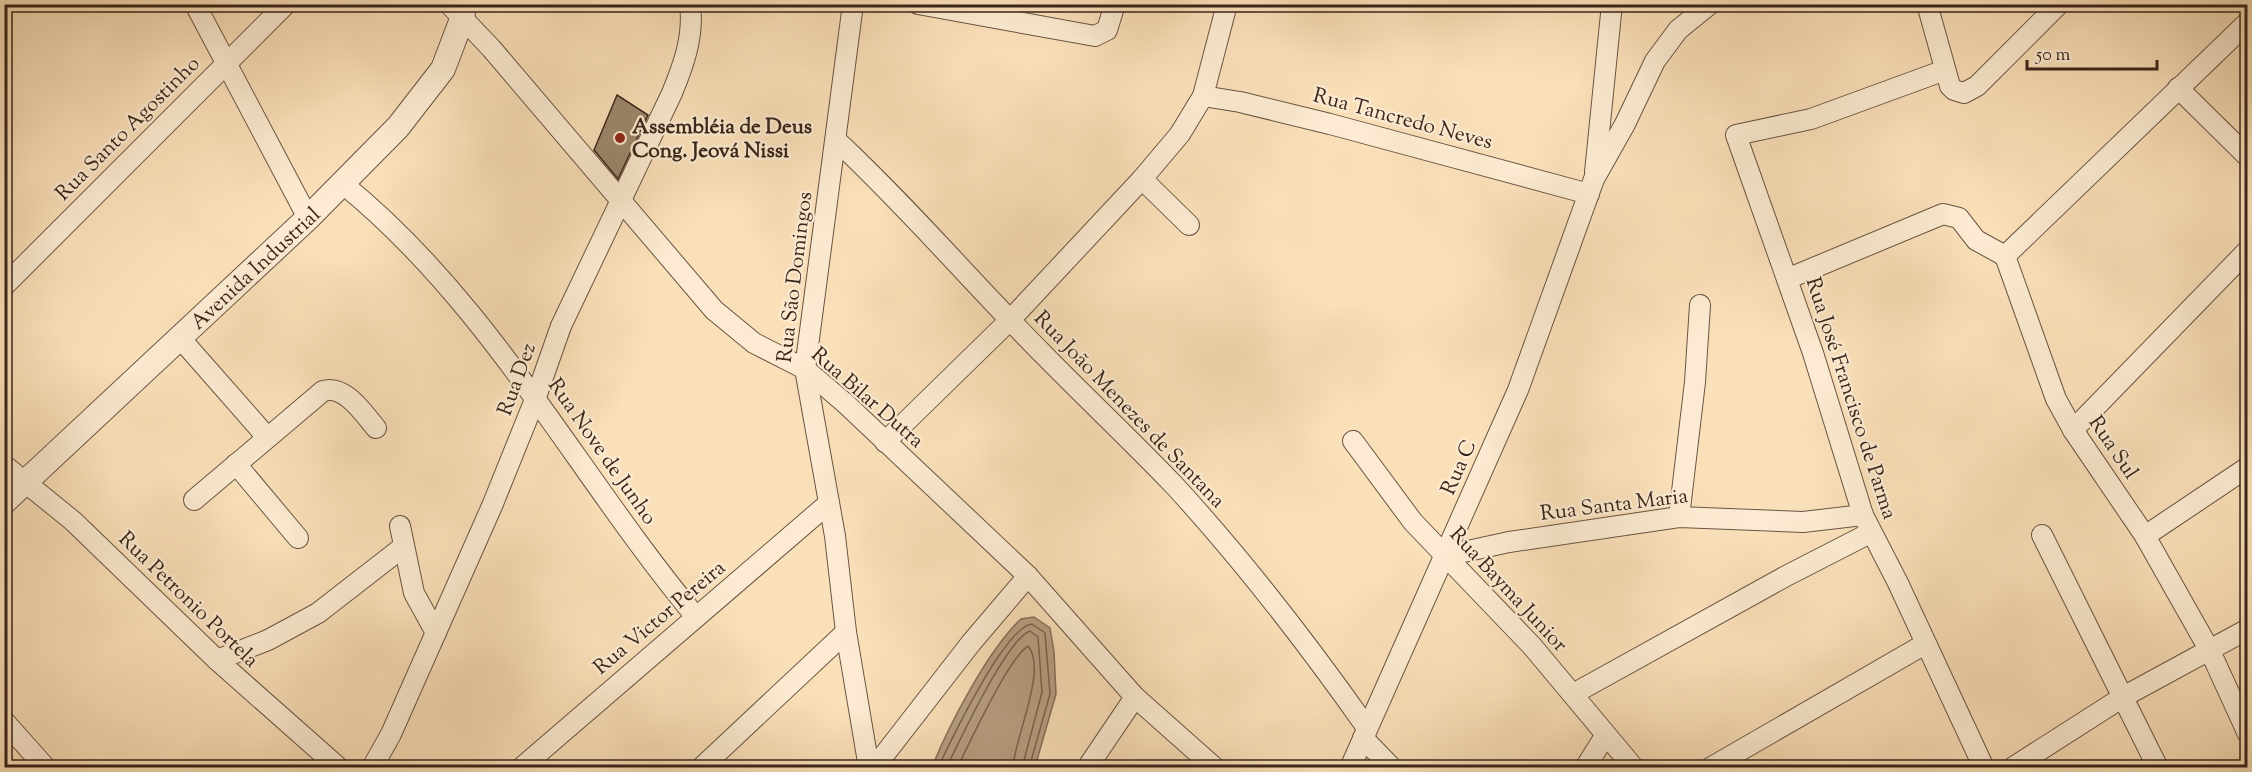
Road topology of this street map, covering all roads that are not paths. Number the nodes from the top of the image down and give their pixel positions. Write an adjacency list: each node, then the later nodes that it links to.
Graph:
1 (195, 4): 14 (street)
2 (286, 4): 14 (street, Rua Santo Agostinho)
3 (690, 4): 23 (street, Rua Dez)
4 (853, 4): 18 (street, Rua São Domingos)
5 (918, 4): 6 (street)
6 (1115, 4)
7 (1227, 4): 17 (street)
8 (1612, 4): 22 (street, Rua C)
9 (1710, 4): 22 (street, Rua C)
10 (1927, 4): 15 (street)
11 (2059, 4): 15 (street)
12 (458, 9): 21 (street, Avenida Industrial); 23 (street, Rua Bilar Dutra)
13 (2247, 22): 16 (street)
14 (227, 61): 24 (street); 29 (street, Rua Santo Agostinho)
15 (1945, 70): 28 (street, Rua José Francisco de Parma)
16 (2178, 88): 19 (street); 27 (street)
17 (1203, 96): 20 (street); 22 (street, Rua Tancredo Neves)
18 (837, 141): 31 (street, Rua João Menezes de Santana); 33 (street, Rua São Domingos)
19 (2247, 157)
20 (1142, 179): 25 (street); 31 (street)
21 (343, 184): 24 (street, Avenida Industrial); 34 (street, Rua Nove de Junho)
22 (1591, 186): 55 (street, Rua C)
23 (620, 201): 33 (street, Rua Bilar Dutra); 34 (street, Rua Dez)
24 (308, 218): 32 (street, Avenida Industrial)
25 (1189, 225)
26 (2247, 250): 36 (street)
27 (2005, 256): 28 (street); 36 (street, Rua Sul)
28 (1787, 279): 47 (street, Rua José Francisco de Parma)
29 (4, 286)
30 (1700, 305): 48 (street)
31 (1011, 319): 39 (street); 68 (street, Rua João Menezes de Santana)
32 (180, 339): 37 (street); 43 (street, Avenida Industrial)
33 (805, 369): 39 (street, Rua Bilar Dutra); 46 (street, Rua São Domingos)
34 (536, 397): 57 (street, Rua Nove de Junho); 60 (street, Rua Dez)
35 (376, 428): 37 (street)
36 (2073, 430): 52 (street, Rua Sul)
37 (267, 437): 40 (street)
38 (1353, 441): 55 (street, Rua Bayma Junior)
39 (885, 442): 56 (street, Rua Bilar Dutra)
40 (236, 464): 44 (street); 53 (street)
41 (4, 465): 43 (street, Rua Petronio Portela)
42 (2247, 467): 52 (street)
43 (25, 483): 45 (street, Avenida Industrial); 63 (street, Rua Petronio Portela)
44 (194, 500)
45 (4, 502)
46 (829, 503): 57 (street, Rua Victor Pereira); 59 (street, Rua São Domingos)
47 (1863, 515): 48 (street, Rua Santa Maria); 50 (street, Rua José Francisco de Parma)
48 (1679, 517): 55 (street, Rua Santa Maria)
49 (400, 526): 54 (street)
50 (1870, 534): 61 (street, Rua José Francisco de Parma); 64 (street)
51 (2042, 535): 66 (street)
52 (2145, 536): 62 (street, Rua Sul)
53 (298, 538)
54 (403, 547): 60 (street); 63 (street)
55 (1445, 556): 64 (street, Rua Bayma Junior); 68 (street, Rua C)
56 (1028, 576): 65 (street, Rua Bilar Dutra); 77 (street)
57 (696, 617): 74 (street, Rua Victor Pereira)
58 (2247, 629): 62 (street)
59 (846, 632): 75 (street); 76 (street, Rua São Domingos)
60 (436, 633): 73 (street, Rua Dez)
61 (1925, 644): 84 (street); 85 (street, Rua José Francisco de Parma)
62 (2210, 651): 66 (street); 69 (street, Rua Sul)
63 (217, 660): 72 (street, Rua Petronio Portela)
64 (1573, 694): 70 (street, Rua Bayma Junior)
65 (1135, 697): 78 (street); 79 (street, Rua Bilar Dutra)
66 (2123, 697): 86 (street); 87 (street)
67 (4, 721): 71 (street)
68 (1365, 733): 80 (street, Rua C); 81 (street, Rua João Menezes de Santana)
69 (2247, 734)
70 (1605, 736): 82 (street); 83 (street, Rua Bayma Junior)
71 (46, 768)
72 (339, 768)
73 (372, 768)
74 (521, 768)
75 (701, 768)
76 (869, 768)
77 (874, 768)
78 (1087, 768)
79 (1215, 768)
80 (1350, 768)
81 (1392, 768)
82 (1586, 768)
83 (1634, 768)
84 (1710, 768)
85 (1984, 768)
86 (2012, 768)
87 (2158, 768)

